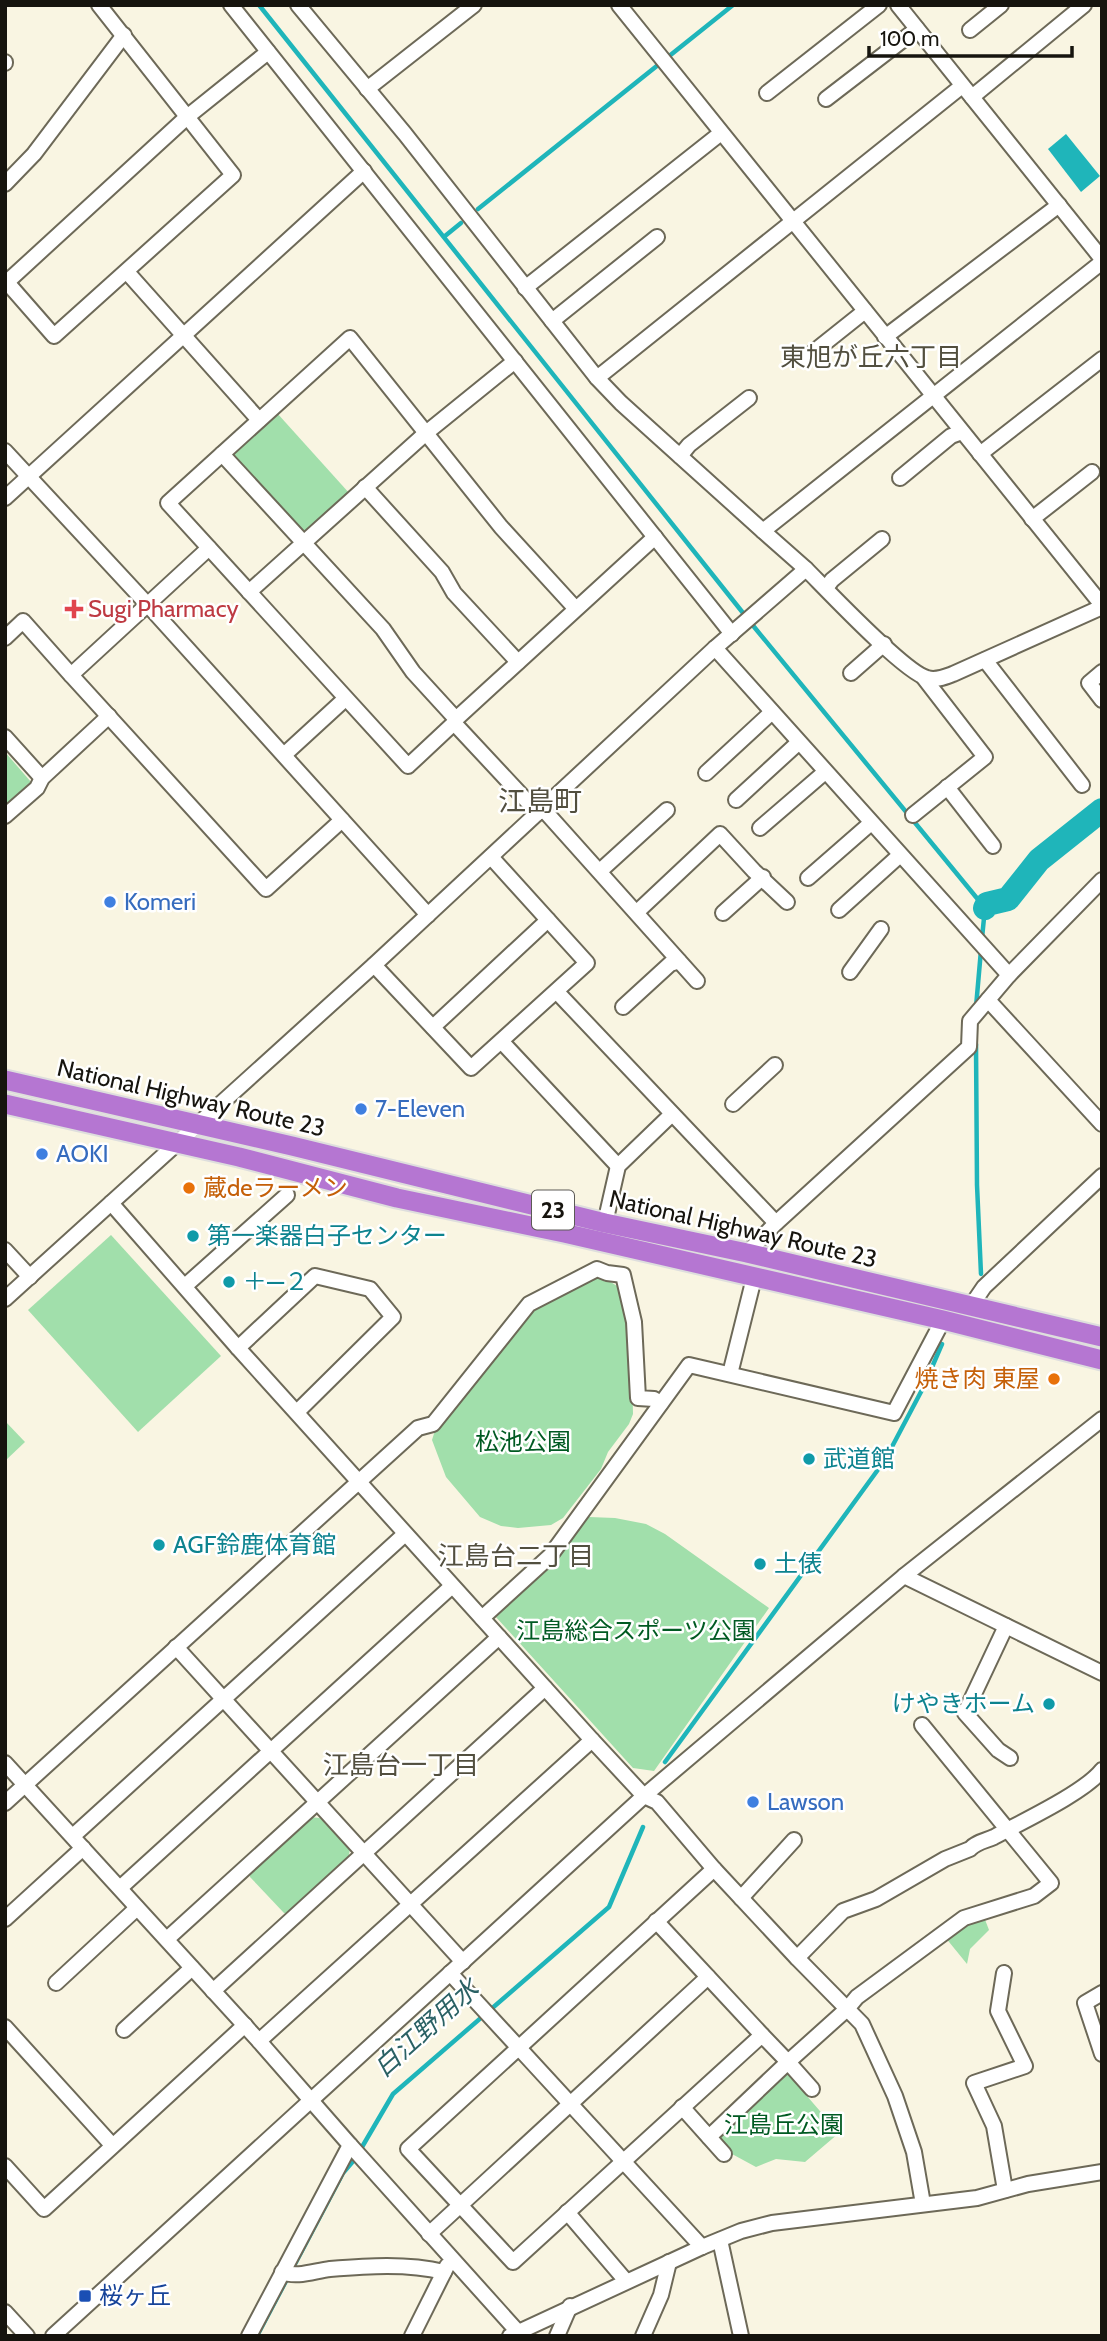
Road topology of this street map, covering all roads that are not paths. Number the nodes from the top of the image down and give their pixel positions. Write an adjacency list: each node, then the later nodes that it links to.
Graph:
1 (99, 5): 12 (street)
2 (231, 5): 13 (street)
3 (298, 5): 14 (street)
4 (474, 5): 14 (street)
5 (619, 5): 19 (street)
6 (879, 5): 16 (street)
7 (898, 5): 10 (street)
8 (1001, 5): 11 (street)
9 (1084, 5): 15 (street)
10 (917, 29): 15 (street); 17 (street)
11 (970, 30)
12 (124, 35): 18 (street); 21 (street)
13 (268, 52): 18 (street); 20 (street)
14 (367, 89): 28 (street)
15 (967, 91): 22 (street); 23 (street)
16 (767, 93)
17 (826, 99)
18 (187, 117): 26 (street); 27 (street)
19 (721, 133): 23 (street); 28 (street)
20 (364, 171): 31 (street); 35 (street)
21 (5, 184)
22 (1059, 205): 25 (street); 32 (street)
23 (792, 220): 29 (street); 36 (street)
24 (657, 237): 30 (street)
25 (1102, 261): 37 (street)
26 (127, 272): 27 (street); 31 (street)
27 (6, 281)
28 (525, 288): 30 (street)
29 (865, 311): 32 (street); 33 (street)
30 (552, 321): 36 (street)
31 (182, 336): 39 (street); 47 (street)
32 (886, 337): 37 (street)
33 (806, 358)
34 (1102, 359): 44 (street)
35 (515, 361): 41 (street); 53 (street)
36 (597, 378): 45 (street)
37 (932, 396): 40 (street); 52 (street)
38 (749, 398): 45 (street)
39 (259, 420): 41 (street); 43 (street)
40 (962, 432): 44 (street); 48 (street)
41 (426, 433): 49 (street); 62 (street)
42 (5, 452): 47 (street)
43 (222, 454): 55 (street); 56 (street)
44 (980, 454): 51 (street)
45 (680, 456): 52 (street)
46 (1092, 472): 51 (street)
47 (28, 477): 50 (street); 60 (street)
48 (901, 478)
49 (365, 487): 55 (street); 68 (street)
50 (5, 498)
51 (1032, 519): 61 (street)
52 (763, 531): 57 (street)
53 (655, 537): 62 (street); 63 (street)
54 (882, 539): 58 (street)
55 (303, 543): 59 (street); 77 (street)
56 (209, 548): 59 (street); 60 (street)
57 (806, 569): 58 (street); 63 (street)
58 (826, 589): 65 (street)
59 (249, 592): 73 (street)
60 (147, 604): 71 (street); 80 (street)
61 (1102, 606): 67 (street)
62 (576, 609): 68 (street)
63 (736, 631): 66 (street)
64 (5, 638): 71 (street)
65 (884, 644): 70 (street); 72 (street)
66 (715, 648): 75 (street); 88 (street)
67 (985, 660): 72 (street); 84 (street)
68 (517, 662): 77 (street)
69 (1102, 672): 74 (street)
70 (851, 673)
71 (71, 675): 76 (street)
72 (924, 678): 85 (street)
73 (345, 699): 77 (street); 80 (street)
74 (1102, 700)
75 (772, 712): 79 (street); 82 (street)
76 (109, 716): 83 (street); 91 (street)
77 (455, 721): 88 (street)
78 (5, 737): 83 (street)
79 (798, 743): 81 (street); 86 (street)
80 (285, 754): 91 (street)
81 (825, 772): 92 (street); 93 (street)
82 (706, 774)
83 (42, 778): 90 (street)
84 (1082, 785)
85 (947, 787): 89 (street); 94 (street)
86 (736, 800)
87 (667, 810): 97 (street)
88 (541, 811): 96 (street); 97 (street)
89 (913, 815)
90 (5, 816)
91 (342, 820): 105 (street)
92 (871, 823): 95 (street); 99 (street)
93 (760, 828)
94 (993, 846)
95 (900, 855): 102 (street); 111 (street)
96 (491, 856): 105 (street); 106 (street)
97 (600, 871): 103 (street)
98 (763, 877): 101 (street); 103 (street); 104 (street)
99 (808, 878)
100 (1102, 880): 111 (street)
101 (788, 902)
102 (839, 910)
103 (636, 912): 108 (street)
104 (723, 913)
105 (428, 915): 109 (street)
106 (548, 920): 113 (street); 116 (street)
107 (881, 929): 110 (street)
108 (679, 961): 112 (street); 115 (street)
109 (374, 965): 116 (street); 123 (street)
110 (850, 972)
111 (1009, 975): 114 (street)
112 (697, 981)
113 (557, 992): 117 (street); 122 (street)
114 (985, 1004): 124 (street); 131 (street)
115 (623, 1007)
116 (433, 1027): 117 (street)
117 (502, 1042): 126 (street)
118 (775, 1065): 121 (street)
119 (5, 1080): 123 (highway, National Highway Route 23 / 23)
120 (5, 1104): 125 (highway, National Highway Route 23 / 23)
121 (733, 1104)
122 (672, 1114): 126 (street); 131 (street)
123 (200, 1124): 125 (street); 130 (highway, National Highway Route 23 / 23)
124 (1102, 1124)
125 (178, 1143): 129 (street); 135 (highway, National Highway Route 23 / 23)
126 (618, 1166): 130 (street)
127 (1102, 1176): 138 (street)
128 (287, 1195): 136 (street)
129 (111, 1203): 134 (street); 136 (street)
130 (605, 1223): 133 (highway, National Highway Route 23 / 23)
131 (776, 1223): 133 (street)
132 (5, 1250): 134 (street)
133 (747, 1253): 138 (highway, National Highway Route 23 / 23)
134 (30, 1277): 137 (street)
135 (754, 1278): 139 (highway, National Highway Route 23 / 23); 143 (street)
136 (185, 1286): 141 (street)
137 (5, 1299)
138 (971, 1306): 140 (highway, National Highway Route 23 / 23)
139 (943, 1320): 142 (highway, National Highway Route 23 / 23); 143 (street)
140 (1102, 1337)
141 (238, 1348): 145 (street); 145 (street)
142 (1102, 1360)
143 (730, 1374): 144 (street)
144 (661, 1403): 147 (street); 151 (street)
145 (297, 1412): 147 (street)
146 (1102, 1419): 149 (street)
147 (358, 1481): 148 (street); 154 (street)
148 (405, 1534): 150 (street); 157 (street)
149 (904, 1576): 152 (street); 165 (street)
150 (452, 1586): 151 (street); 160 (street)
151 (482, 1618): 153 (street)
152 (1006, 1626): 155 (street); 161 (street)
153 (499, 1637): 156 (street); 167 (street)
154 (176, 1647): 157 (street); 164 (street)
155 (1102, 1673)
156 (545, 1688): 159 (street); 172 (street)
157 (223, 1699): 160 (street); 169 (street)
158 (922, 1725): 168 (street)
159 (592, 1740): 165 (street); 176 (street)
160 (271, 1750): 167 (street); 174 (street)
161 (1010, 1758)
162 (5, 1763): 164 (street)
163 (1102, 1770): 168 (street)
164 (25, 1784): 166 (street); 169 (street)
165 (644, 1796): 173 (street); 182 (street)
166 (5, 1802)
167 (317, 1803): 172 (street); 180 (street)
168 (1006, 1829): 181 (street); 190 (street)
169 (73, 1836): 171 (street)
170 (794, 1840): 175 (street)
171 (83, 1848): 174 (street); 178 (street)
172 (363, 1853): 176 (street); 188 (street)
173 (715, 1869): 175 (street); 179 (street)
174 (120, 1888): 177 (street)
175 (741, 1898): 181 (street)
176 (412, 1904): 182 (street); 195 (street)
177 (137, 1908): 180 (street); 187 (street)
178 (5, 1919)
179 (656, 1921): 186 (street); 196 (street)
180 (167, 1939): 183 (street)
181 (797, 1958): 190 (street)
182 (463, 1962): 184 (street)
183 (192, 1968): 188 (street); 193 (street)
184 (450, 1973): 196 (street); 200 (street)
185 (1004, 1973): 210 (street)
186 (708, 1977): 194 (street); 201 (street)
187 (56, 1983)
188 (214, 1991): 191 (street)
189 (1102, 1993): 197 (street)
190 (848, 2010): 198 (street); 212 (street)
191 (246, 2025): 195 (street); 204 (street)
192 (5, 2026): 204 (street)
193 (124, 2030)
194 (762, 2035): 198 (street); 202 (street)
195 (260, 2041): 200 (street)
196 (519, 2047): 201 (street); 211 (street)
197 (1102, 2054)
198 (788, 2062): 199 (street); 203 (street)
199 (812, 2089)
200 (312, 2100): 205 (street); 226 (street)
201 (571, 2103): 207 (street); 211 (street)
202 (682, 2107): 203 (street); 207 (street)
203 (709, 2137): 206 (street)
204 (112, 2145): 208 (street)
205 (355, 2151): 214 (street); 220 (street)
206 (724, 2154)
207 (623, 2160): 213 (street); 216 (street)
208 (5, 2166)
209 (1102, 2172): 210 (street)
210 (1005, 2190): 212 (street)
211 (461, 2204): 213 (street); 214 (street)
212 (923, 2204): 215 (street)
213 (567, 2212): 221 (street)
214 (429, 2234): 217 (street)
215 (720, 2240): 216 (street); 231 (street)
216 (702, 2247): 218 (street)
217 (451, 2258): 219 (street); 224 (street)
218 (669, 2262): 221 (street); 230 (street)
219 (444, 2272): 220 (street); 228 (street)
220 (287, 2274): 227 (street)
221 (626, 2281): 222 (street)
222 (570, 2306): 224 (street); 229 (street)
223 (5, 2312): 225 (street)
224 (514, 2334)
225 (27, 2336)
226 (53, 2336)
227 (249, 2336)
228 (412, 2336)
229 (557, 2336)
230 (643, 2336)
231 (741, 2336)

